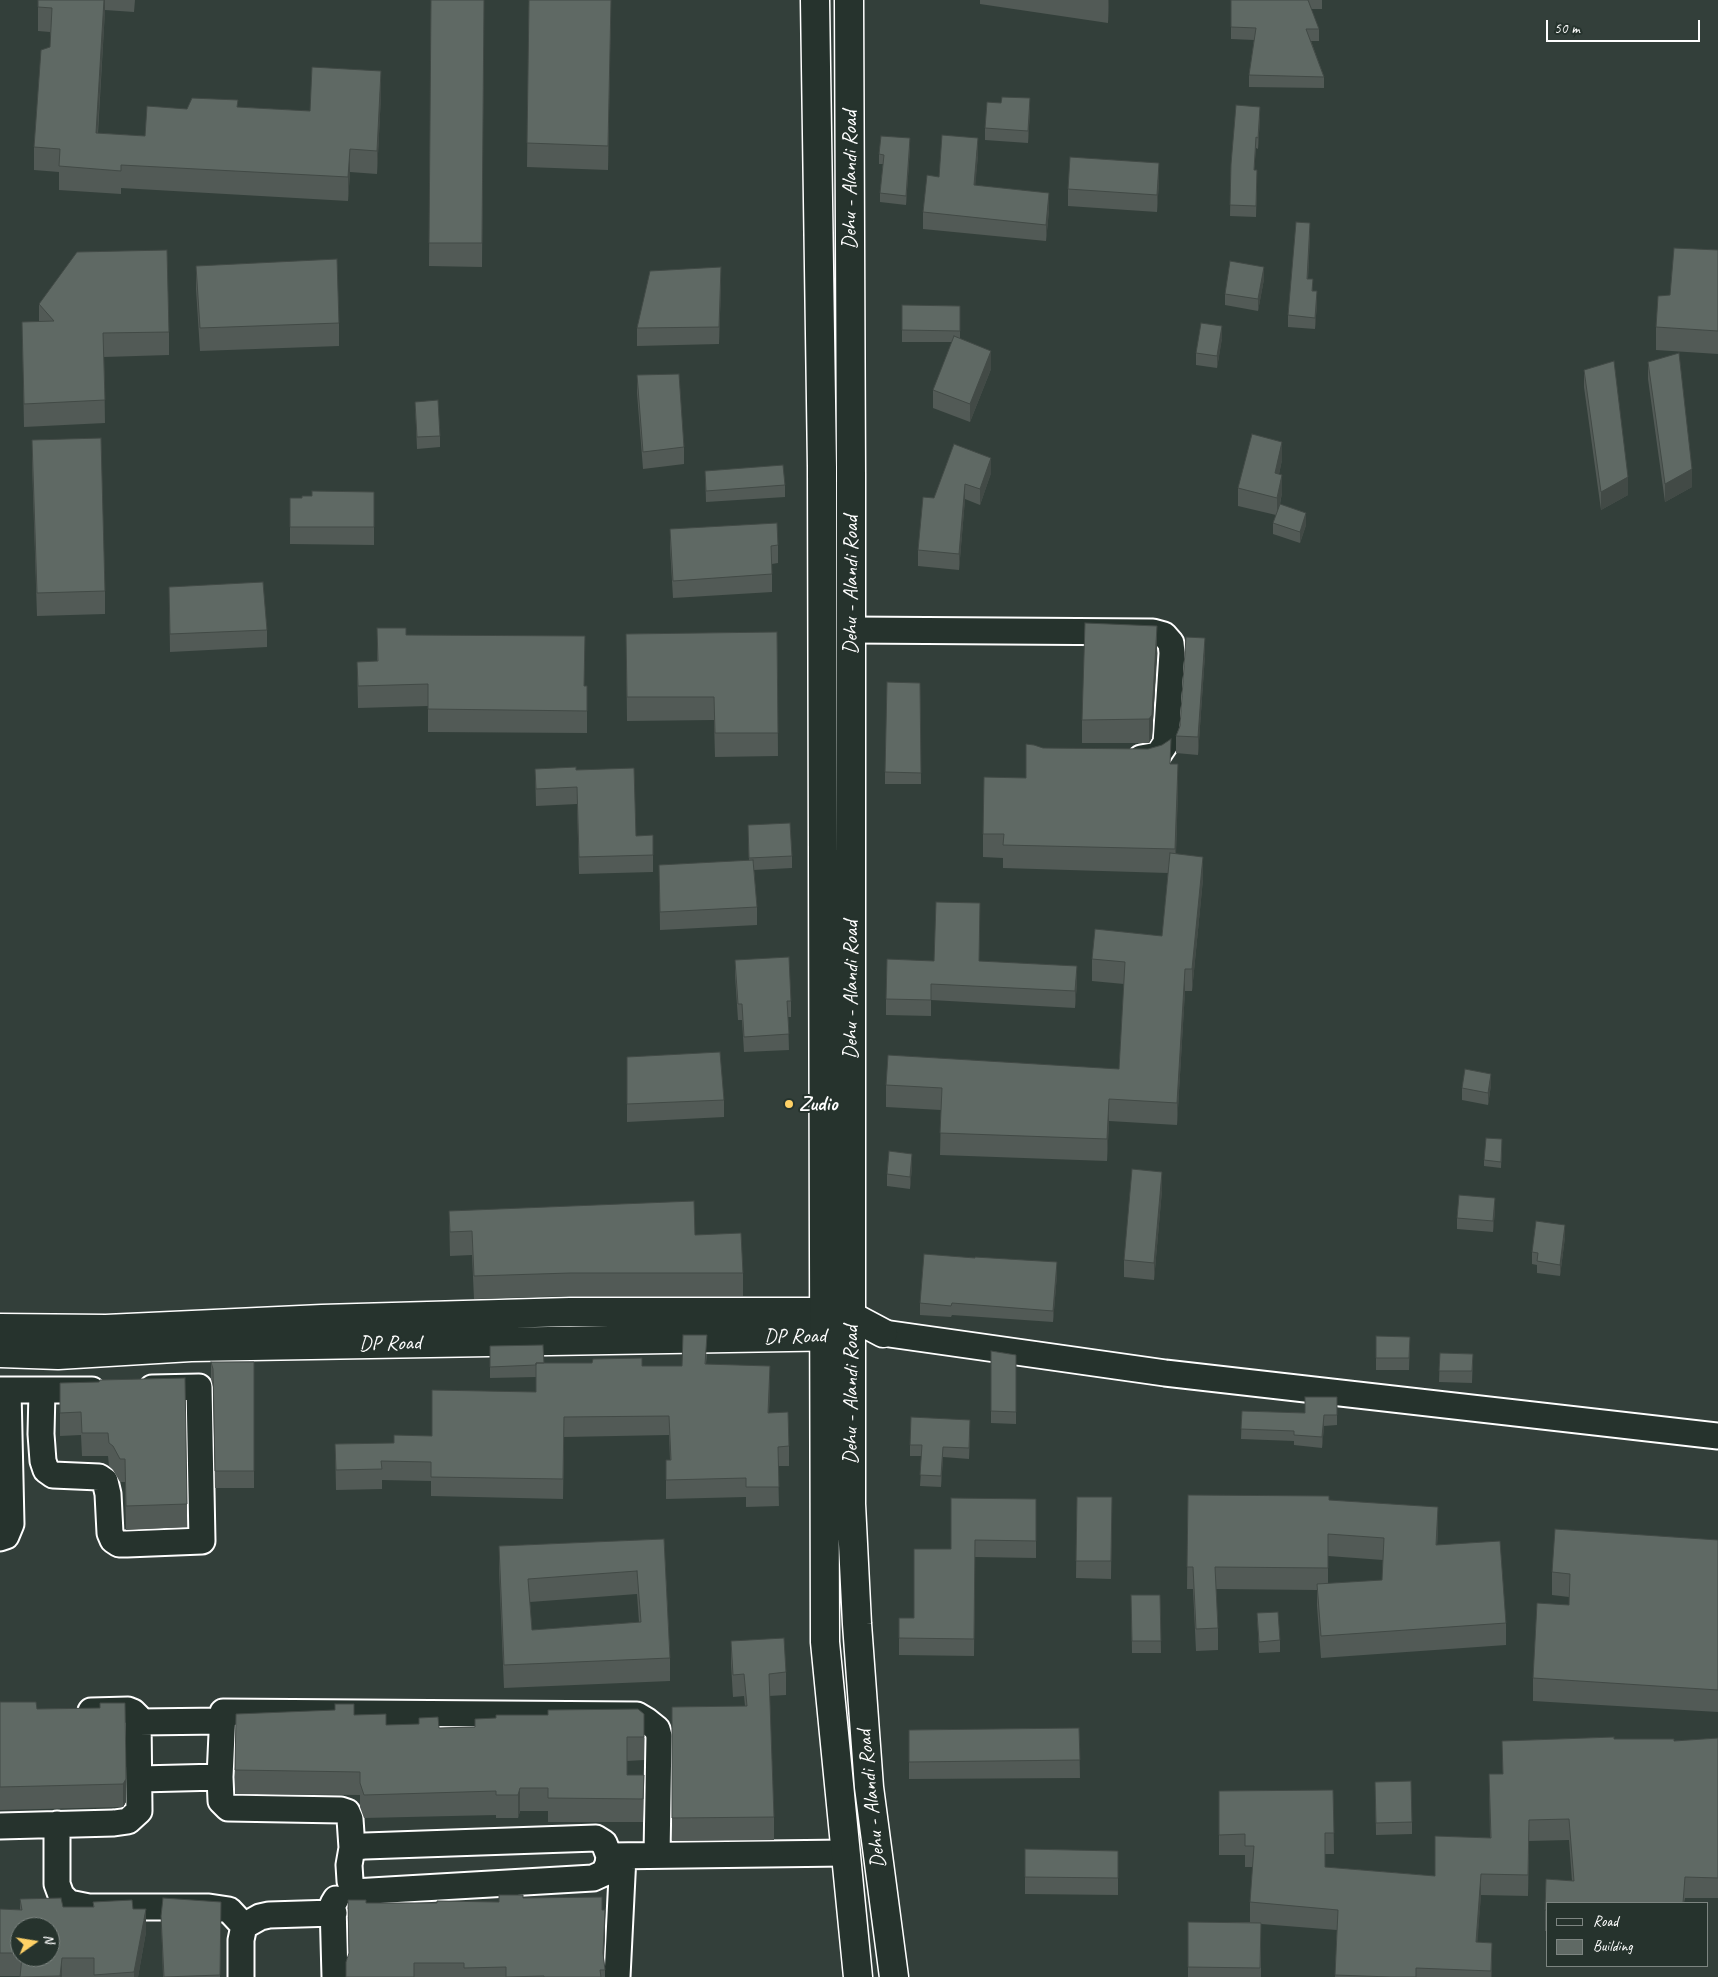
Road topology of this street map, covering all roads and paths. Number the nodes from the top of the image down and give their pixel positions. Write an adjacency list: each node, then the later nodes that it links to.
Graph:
1 (815, 0): 5 (main road, Dehu - Alandi Road)
2 (849, 0): 3 (main road, Dehu - Alandi Road)
3 (851, 630): 4 (street); 6 (main road, Dehu - Alandi Road)
4 (1120, 758)
5 (823, 1324): 6 (main road, DP Road); 9 (main road, DP Road); 15 (main road, Dehu - Alandi Road)
6 (851, 1326): 8 (main road, DP Road); 14 (main road, Dehu - Alandi Road)
7 (0, 1328): 9 (main road, DP Road)
8 (883, 1333): 12 (street)
9 (163, 1338): 10 (main road, DP Road)
10 (10, 1354): 11 (street)
11 (18, 1391): 11 (street); 13 (street)
12 (1718, 1436)
13 (0, 1538)
14 (857, 1624): 15 (main road); 34 (main road, Dehu - Alandi Road)
15 (825, 1626): 24 (main road, Dehu - Alandi Road)
16 (69, 1711): 18 (street)
17 (222, 1721): 18 (street); 19 (street); 25 (street)
18 (139, 1722): 20 (street)
19 (220, 1777): 20 (street); 23 (street)
20 (140, 1778): 21 (street)
21 (57, 1824): 22 (street); 29 (street)
22 (0, 1826)
23 (352, 1848): 26 (street); 27 (street)
24 (846, 1853): 25 (street); 33 (main road, Dehu - Alandi Road)
25 (657, 1855): 26 (street)
26 (616, 1856): 27 (street); 32 (street)
27 (350, 1881): 28 (street)
28 (334, 1914): 29 (street); 31 (street)
29 (244, 1926): 30 (street)
30 (241, 1977)
31 (335, 1977)
32 (617, 1977)
33 (858, 1977)
34 (894, 1977)

